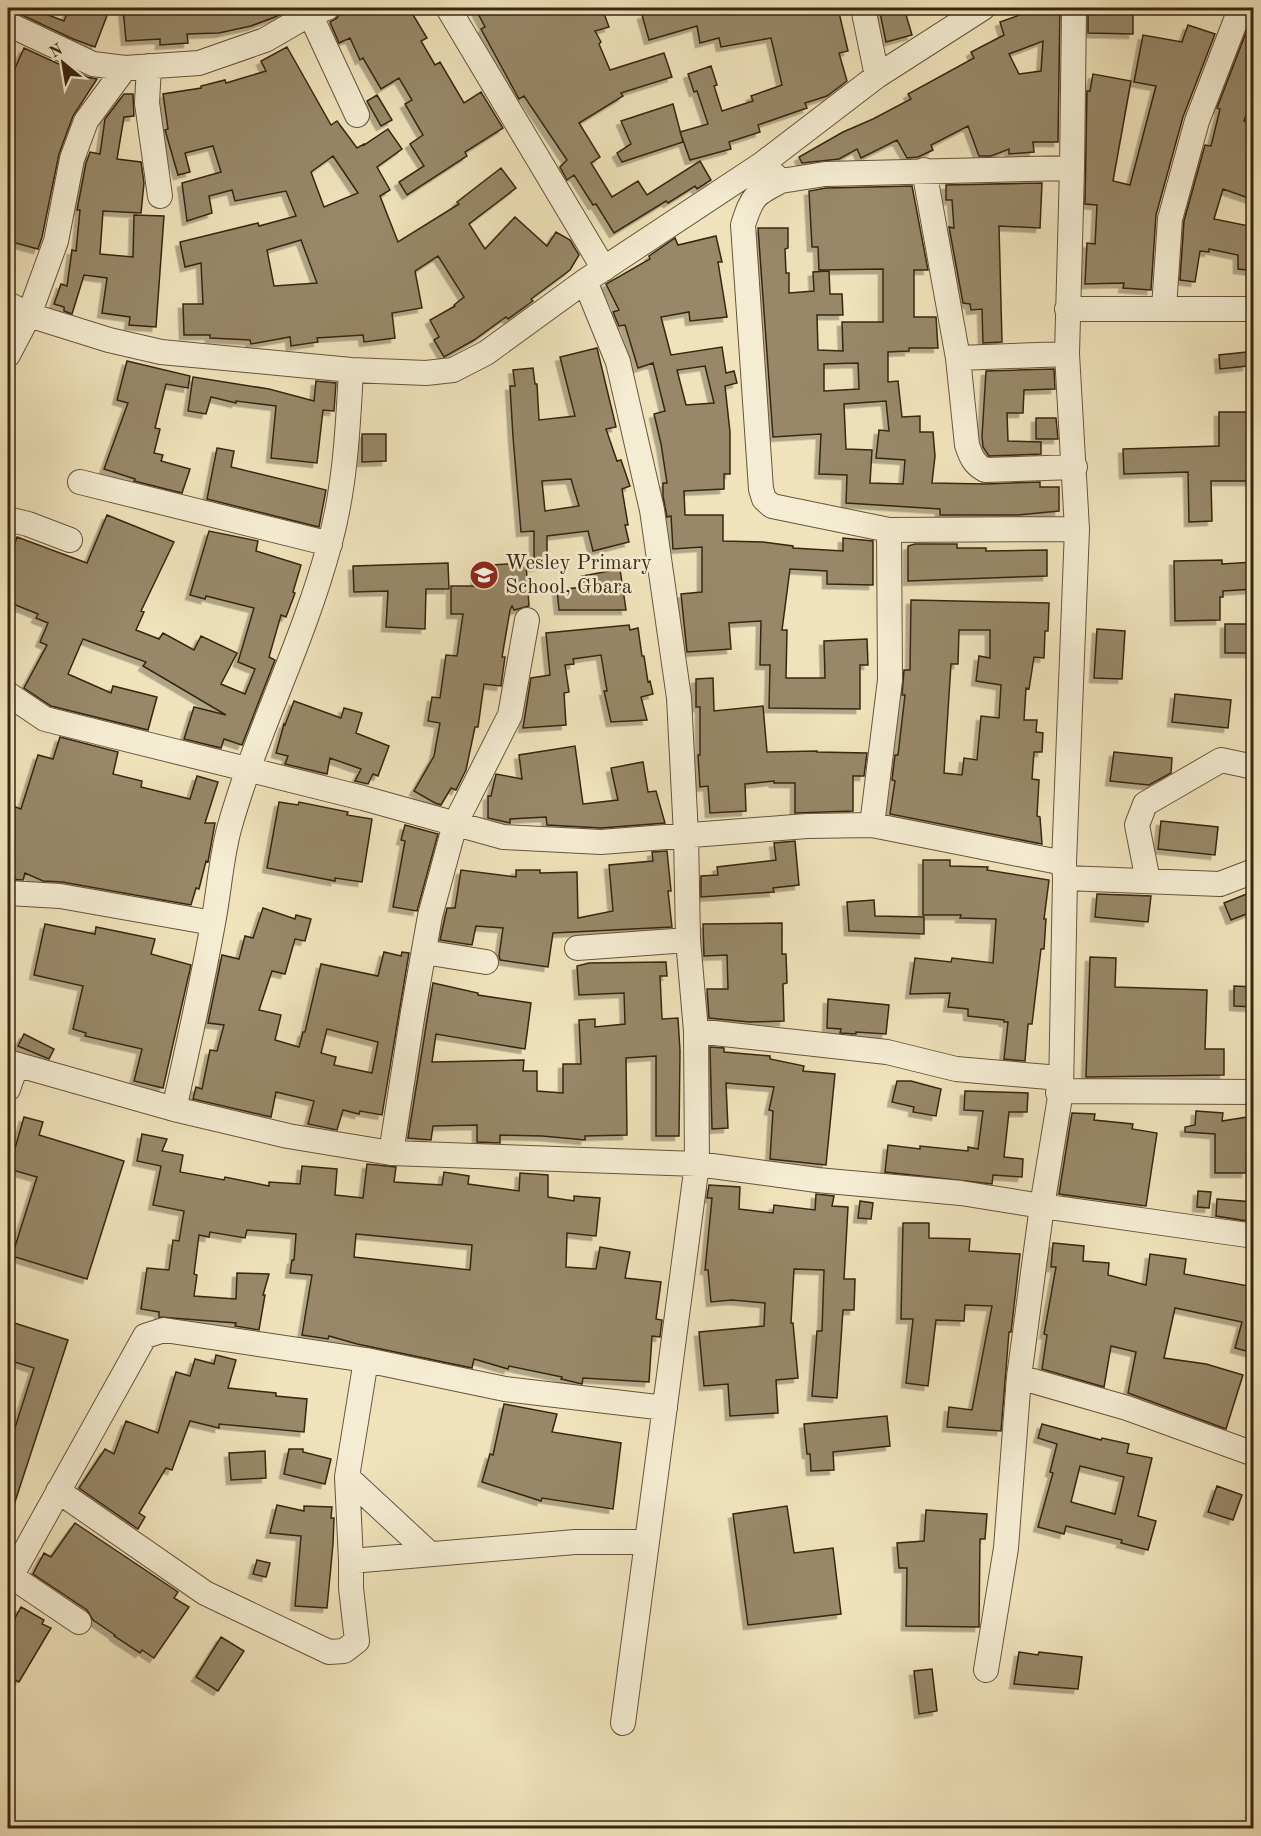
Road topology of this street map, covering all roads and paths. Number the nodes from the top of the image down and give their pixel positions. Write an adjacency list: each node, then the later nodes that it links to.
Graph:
1 (448, 8): 16 (street)
2 (862, 8): 9 (street)
3 (983, 8): 9 (street)
4 (1074, 8): 12 (street)
5 (318, 11): 8 (street); 10 (street)
6 (1238, 11): 18 (street)
7 (8, 24): 8 (street)
8 (137, 67): 15 (street); 21 (street)
9 (877, 76): 11 (street)
10 (357, 115)
11 (762, 164): 14 (street); 16 (street)
12 (1072, 168): 13 (street); 19 (street)
13 (924, 170): 14 (street); 24 (street)
14 (782, 182): 30 (street)
15 (160, 196)
16 (595, 275): 25 (street); 39 (street)
17 (8, 304): 21 (street)
18 (1164, 308): 19 (street); 20 (street)
19 (1067, 309): 22 (street)
20 (1254, 309)
21 (29, 315): 23 (street); 25 (street)
22 (1067, 354): 24 (street); 26 (street)
23 (8, 355)
24 (958, 358): 26 (street)
25 (351, 370): 32 (street)
26 (1075, 467): 29 (street)
27 (80, 482): 32 (street)
28 (8, 519): 31 (street)
29 (1077, 529): 30 (street); 40 (street)
30 (889, 530): 38 (street)
31 (70, 540)
32 (330, 544): 36 (street)
33 (527, 620): 37 (street)
34 (8, 694): 36 (street)
35 (1254, 768): 42 (street)
36 (248, 769): 37 (street); 44 (street)
37 (455, 824): 39 (street); 47 (street)
38 (872, 825): 39 (street); 40 (street)
39 (686, 834): 45 (street)
40 (1064, 871): 42 (street); 51 (street)
41 (1254, 872): 42 (street)
42 (1148, 881)
43 (8, 893): 44 (street)
44 (213, 923): 54 (street)
45 (688, 940): 46 (street); 49 (street)
46 (577, 948)
47 (423, 952): 48 (street); 55 (street)
48 (486, 962)
49 (696, 1031): 51 (street); 56 (street)
50 (12, 1064): 52 (street); 54 (street)
51 (1060, 1085): 53 (street); 57 (street)
52 (8, 1089)
53 (1254, 1092)
54 (174, 1109): 55 (street)
55 (391, 1153): 56 (street)
56 (697, 1164): 57 (street); 61 (street)
57 (1042, 1206): 58 (street); 60 (street)
58 (1254, 1236)
59 (366, 1360): 61 (street); 63 (street); 64 (street)
60 (1019, 1377): 62 (street); 70 (street)
61 (665, 1408): 65 (street)
62 (1254, 1454)
63 (347, 1477): 66 (street); 67 (street)
64 (58, 1491): 67 (street); 68 (street)
65 (647, 1542): 66 (street); 71 (street)
66 (430, 1554): 67 (street)
67 (351, 1561)
68 (9, 1579): 69 (street)
69 (80, 1622)
70 (986, 1670)
71 (623, 1723)

